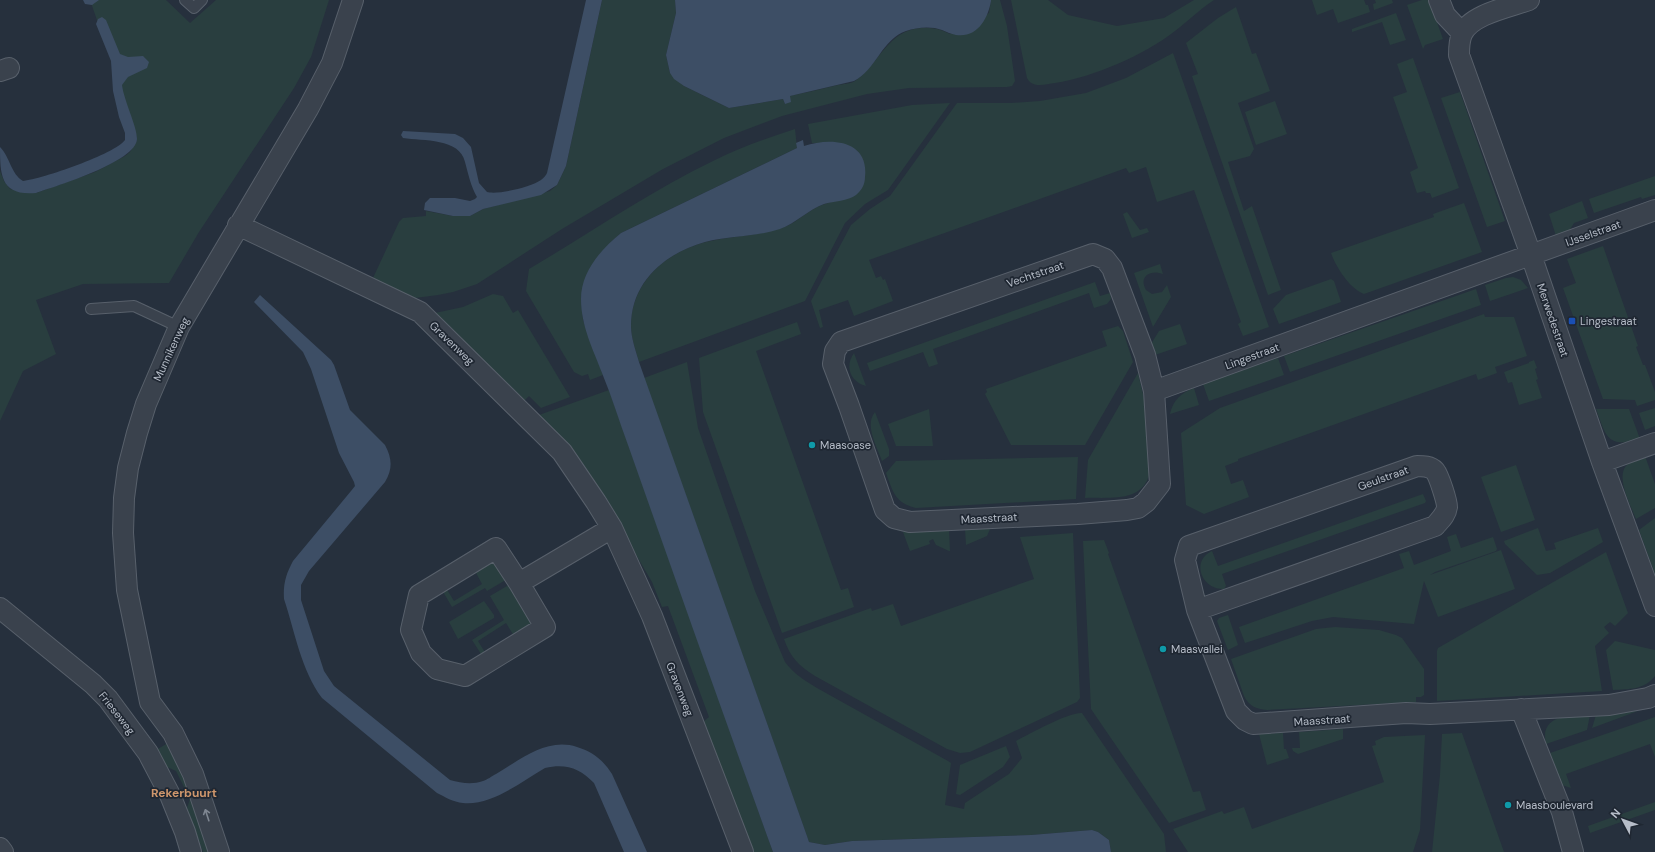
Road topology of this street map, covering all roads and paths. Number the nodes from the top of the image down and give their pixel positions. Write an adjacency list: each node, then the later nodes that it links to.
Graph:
1 (186, 0): 2 (lane)
2 (202, 0)
3 (353, 0): 8 (street, Munnikenweg)
4 (1439, 0): 6 (street)
5 (1529, 0): 6 (street)
6 (1462, 32): 9 (street, Merwedestraat)
7 (1655, 210): 9 (street, IJsselstraat)
8 (238, 225): 11 (street, Munnikenweg); 16 (street, Gravenweg)
9 (1531, 255): 13 (street, Lingestraat); 15 (street, Merwedestraat)
10 (91, 309): 11 (lane)
11 (180, 327): 22 (street, Munnikenweg)
12 (835, 351): 13 (street, Vechtstraat); 13 (street, Maasstraat)
13 (1154, 391)
14 (1655, 443): 15 (street)
15 (1602, 462): 18 (street, Merwedestraat)
16 (612, 528): 17 (street); 29 (street, Gravenweg)
17 (519, 583): 17 (street)
18 (1655, 606)
19 (0, 608): 24 (street, Frieseweg)
20 (1197, 610): 20 (street, Geulstraat); 23 (street, Maasstraat)
21 (1655, 695): 23 (street, Maasstraat)
22 (150, 702): 24 (street); 28 (street, one-way to 22)
23 (1521, 709): 30 (street)
24 (124, 719): 27 (street, Frieseweg)
25 (0, 848): 26 (street)
26 (3, 852)
27 (191, 852)
28 (220, 852)
29 (743, 852)
30 (1573, 852)

